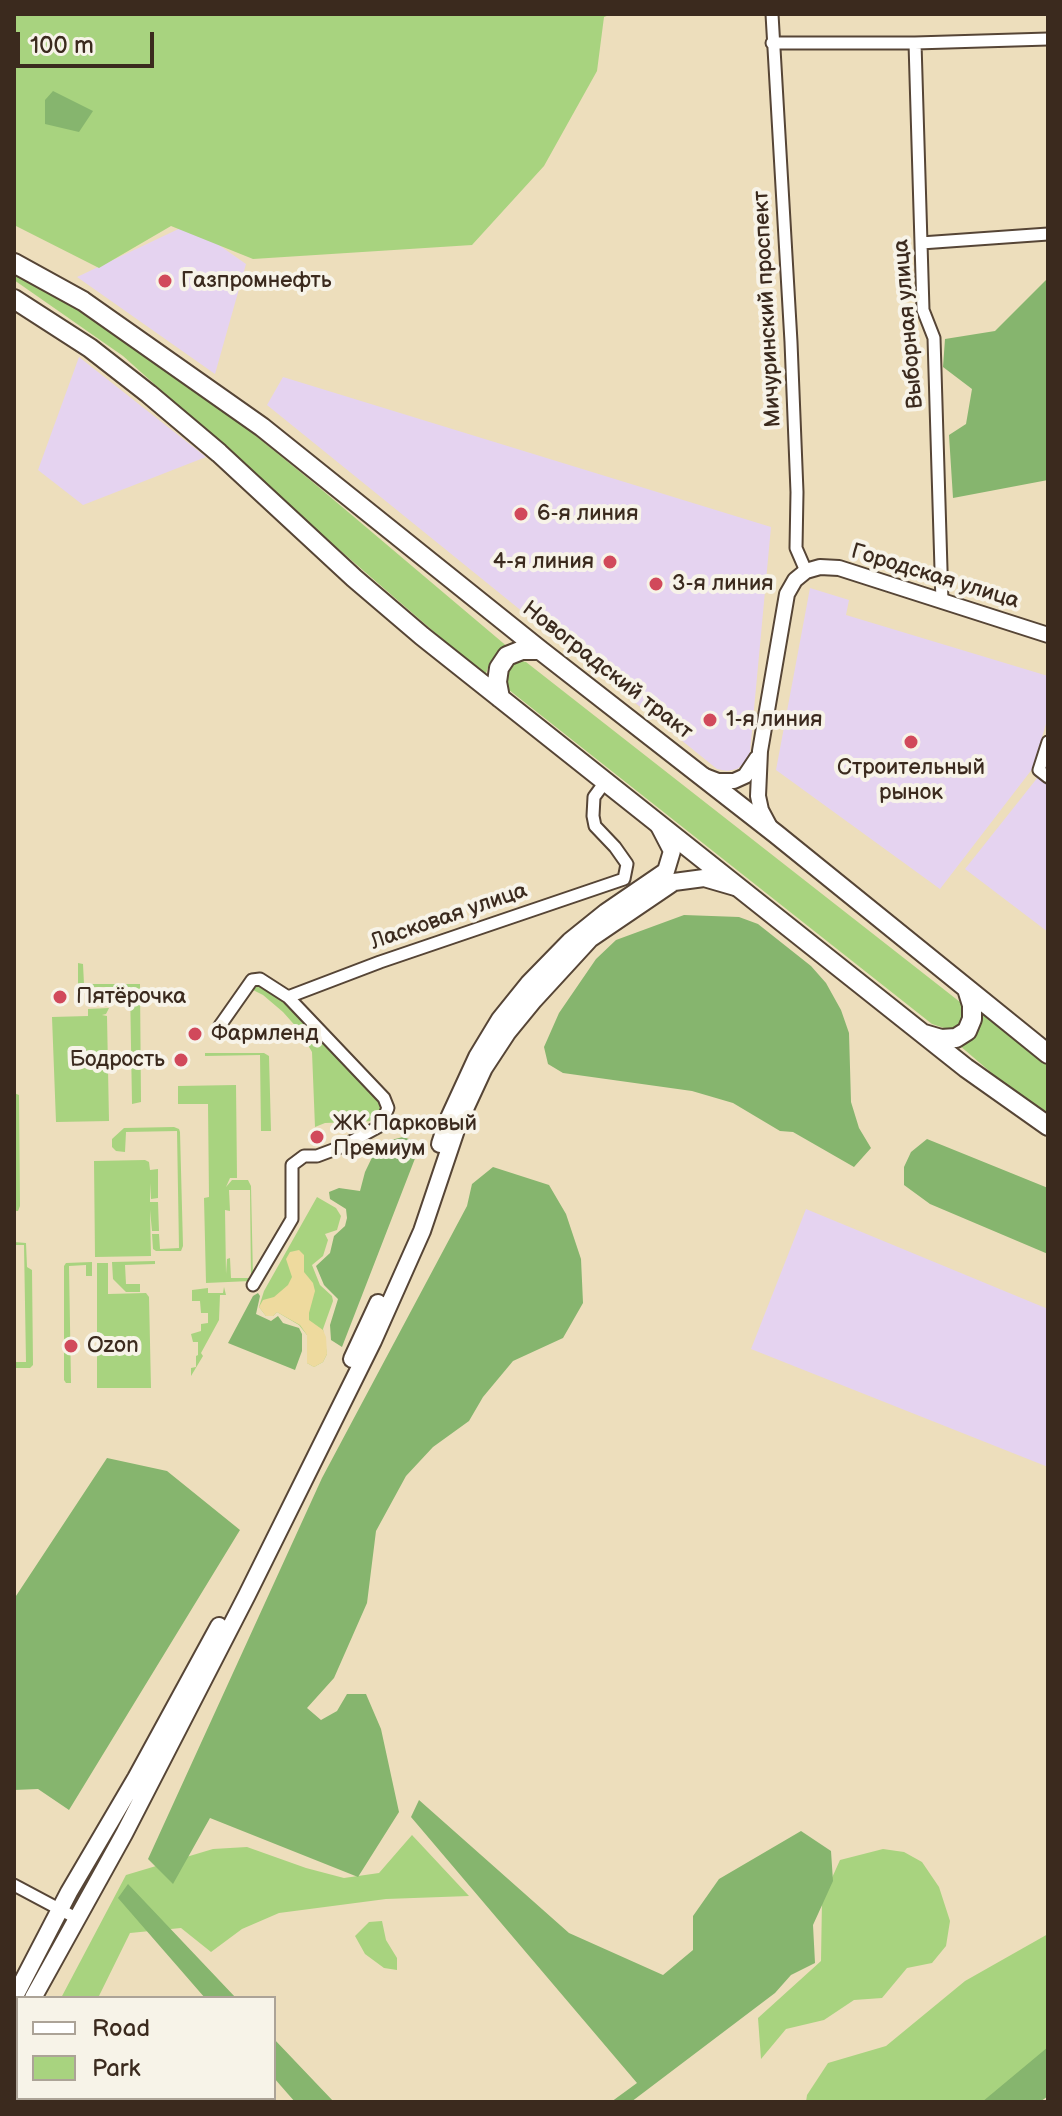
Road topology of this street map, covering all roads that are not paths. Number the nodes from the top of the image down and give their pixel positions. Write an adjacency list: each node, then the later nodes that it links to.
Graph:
1 (772, 14): 3 (street, Мичуринский проспект)
2 (1048, 39): 4 (street)
3 (772, 43): 4 (street); 9 (street, Мичуринский проспект)
4 (915, 43): 6 (street, Выборная улица)
5 (1048, 234): 6 (street)
6 (921, 243): 10 (street, Выборная улица)
7 (14, 263): 12 (main road, Новоградский тракт)
8 (14, 299): 13 (main road)
9 (806, 571): 10 (street, Городская улица); 15 (street)
10 (942, 602): 11 (street, Городская улица)
11 (1048, 635)
12 (540, 650): 13 (main road); 17 (main road, Новоградский тракт)
13 (500, 698): 18 (main road)
14 (1048, 742): 16 (street)
15 (760, 751): 17 (street); 20 (street)
16 (1044, 773)
17 (702, 775): 20 (main road, Новоградский тракт)
18 (605, 782): 19 (main road); 23 (street, Ласковая улица)
19 (658, 825): 21 (main road); 30 (main road)
20 (776, 834): 22 (main road, Новоградский тракт)
21 (740, 889): 25 (main road); 31 (main road)
22 (967, 989): 25 (main road); 26 (main road, Новоградский тракт)
23 (288, 997): 24 (street); 28 (street)
24 (219, 1027)
25 (922, 1034): 27 (main road)
26 (1048, 1054)
27 (1048, 1126)
28 (253, 1285)
29 (14, 1885): 30 (street)
30 (60, 1909): 31 (street); 33 (main road)
31 (76, 1918): 32 (main road)
32 (34, 1996)
33 (14, 1998)

